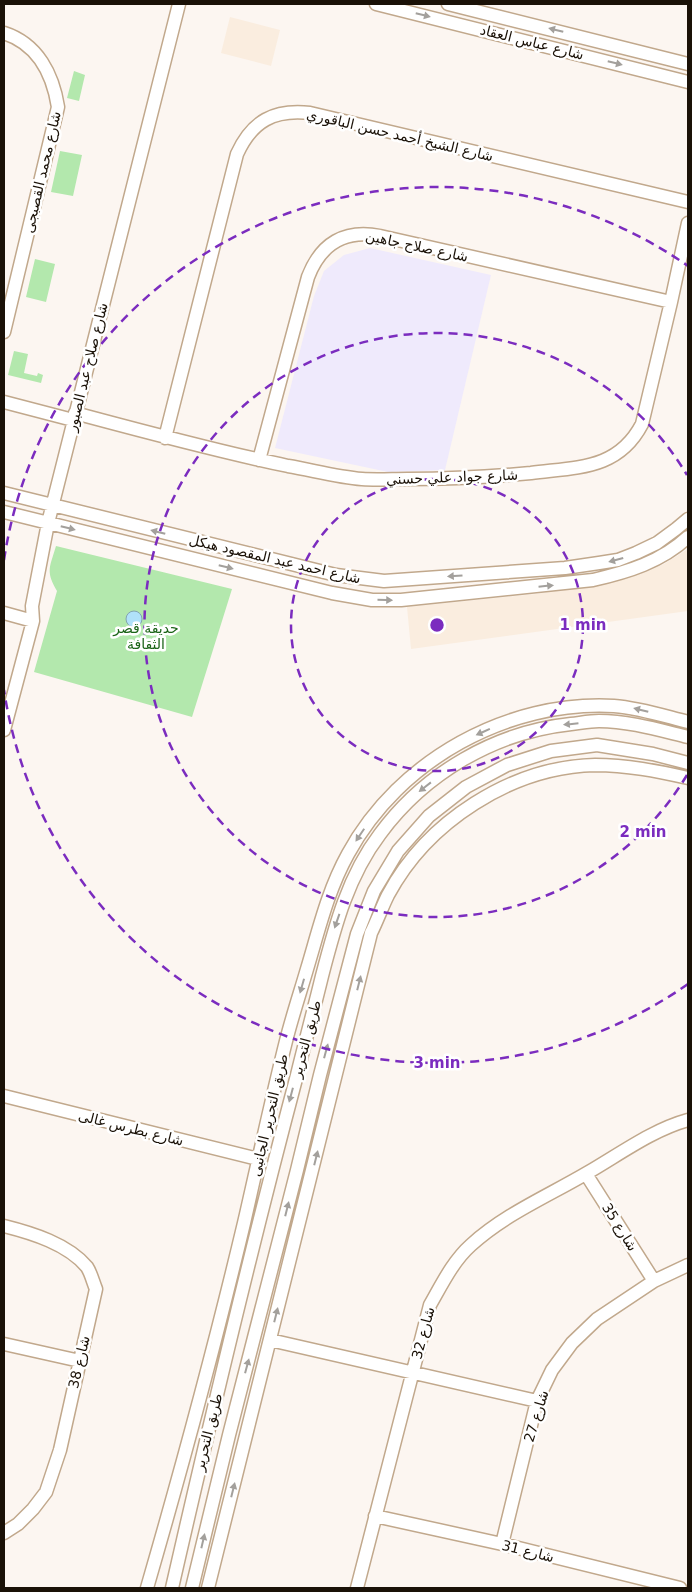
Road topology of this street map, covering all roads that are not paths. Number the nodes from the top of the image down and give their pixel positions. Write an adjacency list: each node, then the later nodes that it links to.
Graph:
1 (179, 4): 12 (street, شارع صلاح عبد الصبور)
2 (376, 4): 6 (street, شارع عباس العقاد, one-way to 6)
3 (448, 4): 5 (street, شارع عباس العقاد, one-way to 3)
4 (4, 33): 10 (street, شارع محمد القصبجى)
5 (688, 64)
6 (688, 82)
7 (688, 202): 13 (street, شارع الشيخ أحمد حسن الباقوري)
8 (688, 223): 9 (street, شارع جواد علي حسني)
9 (671, 302): 14 (street, شارع جواد علي حسني); 14 (street, شارع صلاح جاهين)
10 (4, 332)
11 (4, 402): 12 (street, شارع جواد علي حسني)
12 (74, 417): 13 (street, شارع جواد علي حسني); 16 (street, شارع صلاح عبد الصبور)
13 (165, 438): 14 (street, شارع جواد علي حسني)
14 (259, 460)
15 (4, 493): 16 (street, شارع احمد عبد المقصود هيكل)
16 (53, 506): 19 (street, شارع صلاح عبد الصبور); 23 (street, شارع احمد عبد المقصود هيكل, one-way to 16)
17 (4, 512): 19 (street, شارع احمد عبد المقصود هيكل)
18 (688, 518): 21 (street, شارع احمد عبد المقصود هيكل)
19 (48, 523): 24 (street, شارع احمد عبد المقصود هيكل, one-way to 24); 26 (street, شارع صلاح عبد الصبور)
20 (688, 537): 22 (street, شارع احمد عبد المقصود هيكل)
21 (636, 553): 22 (street); 23 (street, شارع احمد عبد المقصود هيكل, one-way to 23)
22 (642, 567): 24 (street, شارع احمد عبد المقصود هيكل, one-way to 22)
23 (336, 575): 24 (street)
24 (332, 593)
25 (4, 614): 26 (street)
26 (33, 621): 28 (street, شارع صلاح عبد الصبور)
27 (686, 724): 34 (street, طريق التحرير الجانبى, one-way to 34)
28 (4, 730)
29 (688, 737): 35 (street, طريق التحرير, one-way to 35)
30 (653, 754): 31 (street, طريق التحرير); 32 (street); 38 (street, طريق التحرير, one-way to 30)
31 (688, 763)
32 (666, 773): 33 (street); 40 (street, one-way to 32)
33 (688, 778)
34 (397, 790): 35 (street); 37 (street, طريق التحرير الجانبى, one-way to 37)
35 (389, 823): 36 (street, طريق التحرير, one-way to 36)
36 (313, 1011): 37 (street); 50 (street, طريق التحرير, one-way to 50)
37 (286, 1040): 42 (street, طريق التحرير الجانبى)
38 (320, 1075): 40 (street); 49 (street, طريق التحرير, one-way to 38)
39 (4, 1096): 42 (street, شارع بطرس غالى)
40 (332, 1096): 47 (street, one-way to 40)
41 (688, 1120): 43 (street, شارع 32)
42 (258, 1160): 48 (street, طريق التحرير الجانبى)
43 (586, 1174): 46 (street, شارع 35); 54 (street, شارع 32)
44 (4, 1226): 53 (street, شارع 38)
45 (688, 1265): 46 (street, شارع 27)
46 (654, 1281): 57 (street, شارع 27)
47 (284, 1282): 49 (street); 51 (street, one-way to 47)
48 (225, 1298): 50 (street); 65 (street, طريق التحرير الجانبى)
49 (263, 1302): 56 (street, طريق التحرير, one-way to 49)
50 (234, 1326): 55 (street, طريق التحرير)
51 (270, 1340): 54 (street); 62 (street, one-way to 51)
52 (4, 1344): 53 (street)
53 (80, 1361): 63 (street, شارع 38)
54 (412, 1373): 57 (street); 61 (street, شارع 32)
55 (220, 1384): 56 (street); 58 (street, طريق التحرير)
56 (240, 1393): 59 (street, طريق التحرير)
57 (537, 1401): 64 (street, شارع 27)
58 (208, 1430): 59 (street); 66 (street, طريق التحرير)
59 (229, 1435): 60 (street, طريق التحرير)
60 (214, 1497): 62 (street); 67 (street, طريق التحرير, one-way to 60)
61 (375, 1516): 64 (street, شارع 31); 69 (street, شارع 32)
62 (225, 1520): 68 (street)
63 (4, 1533)
64 (502, 1544): 70 (street, شارع 31)
65 (147, 1588)
66 (172, 1588)
67 (192, 1588)
68 (208, 1588)
69 (357, 1588)
70 (680, 1588)

